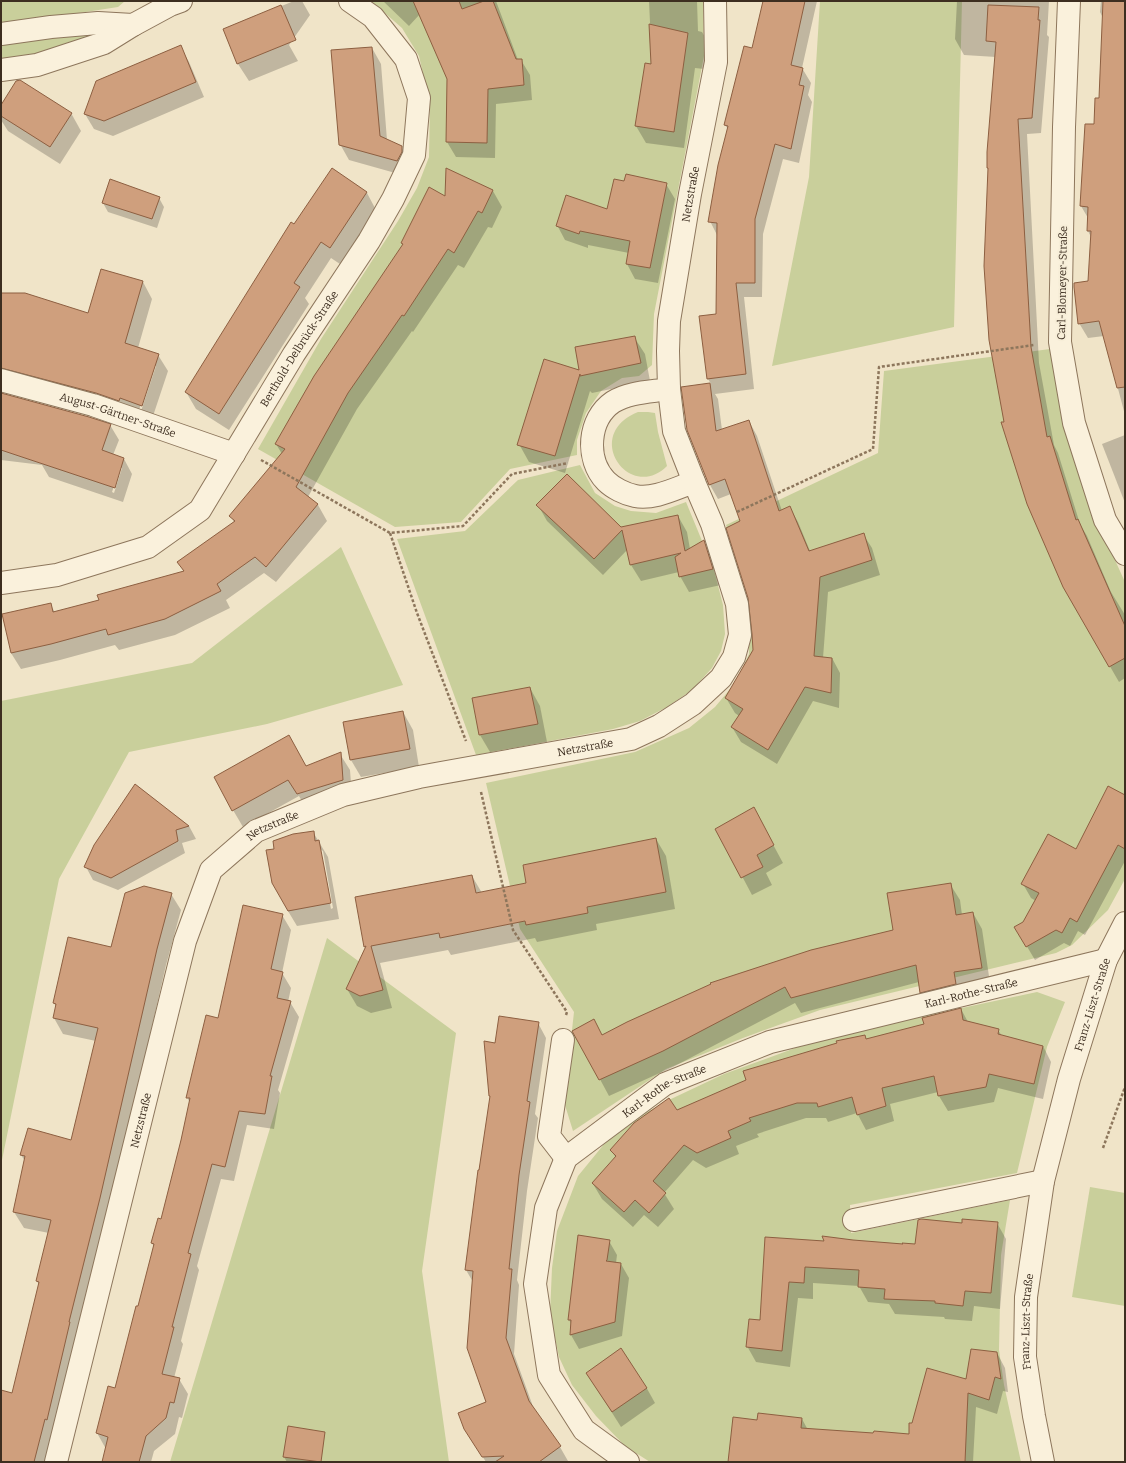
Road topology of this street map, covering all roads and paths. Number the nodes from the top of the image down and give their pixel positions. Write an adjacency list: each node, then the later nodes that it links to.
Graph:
1 (350, 1): 11 (street, Berthold-Delbrück-Straße)
2 (715, 1): 10 (street, Netzstraße)
3 (1069, 1): 8 (street, Carl-Blomeyer-Straße)
4 (173, 2): 5 (street)
5 (133, 25): 6 (street); 7 (street)
6 (1, 34)
7 (1, 70)
8 (1060, 342): 15 (path); 17 (street, Carl-Blomeyer-Straße)
9 (1, 380): 11 (street, August-Gärtner-Straße)
10 (669, 389): 14 (street, Netzstraße); 14 (street)
11 (234, 454): 18 (street, Berthold-Delbrück-Straße)
12 (268, 464): 16 (path)
13 (559, 464): 16 (path)
14 (694, 482): 20 (street, Netzstraße)
15 (733, 514)
16 (390, 534): 19 (path)
17 (1125, 554)
18 (1, 583)
19 (465, 740)
20 (475, 767): 23 (path); 29 (street, Netzstraße)
21 (1125, 923): 22 (street, Franz-Liszt-Straße)
22 (1106, 960): 26 (street, Karl-Rothe-Straße); 27 (street, Franz-Liszt-Straße)
23 (563, 1040): 26 (street)
24 (1125, 1087): 25 (path)
25 (1103, 1148)
26 (566, 1158): 30 (street)
27 (1043, 1181): 28 (street); 31 (street, Franz-Liszt-Straße)
28 (854, 1220)
29 (56, 1462)
30 (628, 1462)
31 (1044, 1462)

